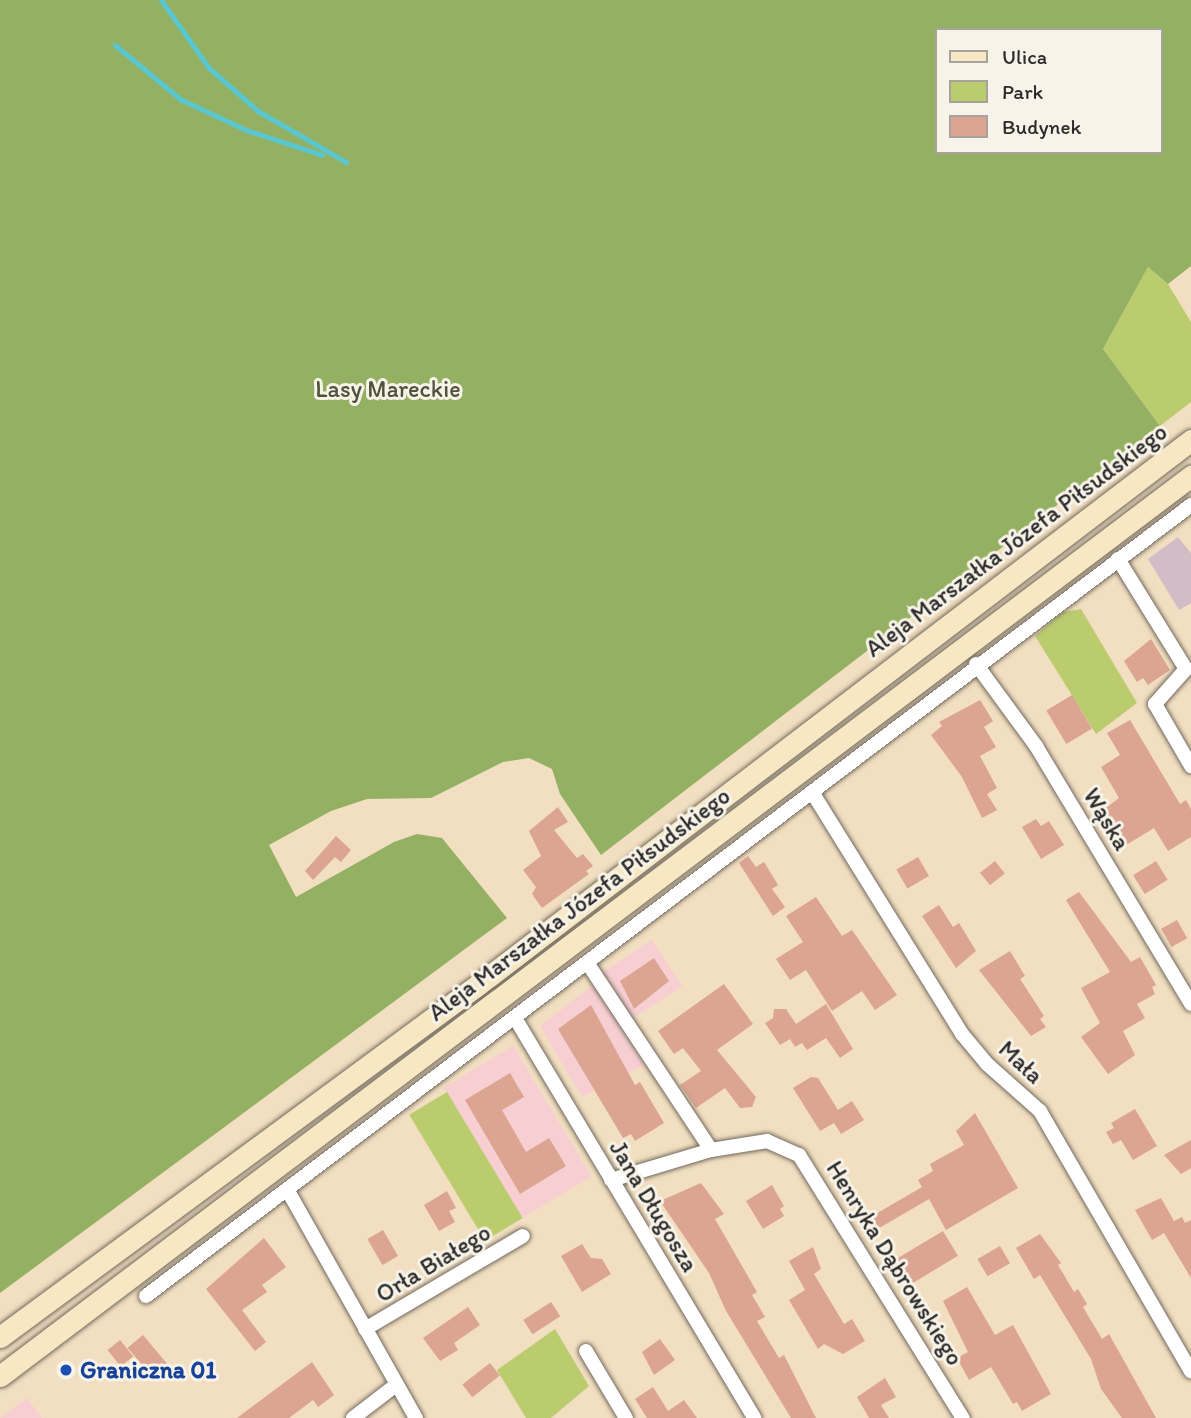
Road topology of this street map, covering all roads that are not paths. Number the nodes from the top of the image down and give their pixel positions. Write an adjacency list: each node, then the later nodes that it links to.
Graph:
1 (1191, 440): 17 (main road, Aleja Marszałka Józefa Piłsudskiego)
2 (1191, 476): 20 (main road, Aleja Marszałka Józefa Piłsudskiego)
3 (1191, 505): 4 (street)
4 (1118, 559): 5 (street); 6 (street)
5 (976, 664): 7 (street); 9 (street, Wąska)
6 (1191, 766)
7 (812, 792): 8 (street); 19 (street, Mała)
8 (588, 964): 10 (street); 11 (street)
9 (1191, 1004)
10 (515, 1018): 12 (street, Jana Długosza); 13 (street)
11 (711, 1150): 12 (street); 26 (street, Henryka Dąbrowskiego)
12 (611, 1180): 25 (street, Jana Długosza)
13 (288, 1191): 15 (street); 16 (street)
14 (523, 1236): 16 (street, Orła Białego)
15 (146, 1296)
16 (365, 1329): 21 (street)
17 (0, 1337)
18 (586, 1351): 24 (street)
19 (1191, 1371)
20 (0, 1376)
21 (396, 1385): 22 (street); 23 (street)
22 (352, 1418)
23 (416, 1418)
24 (626, 1418)
25 (754, 1418)
26 (963, 1418)

